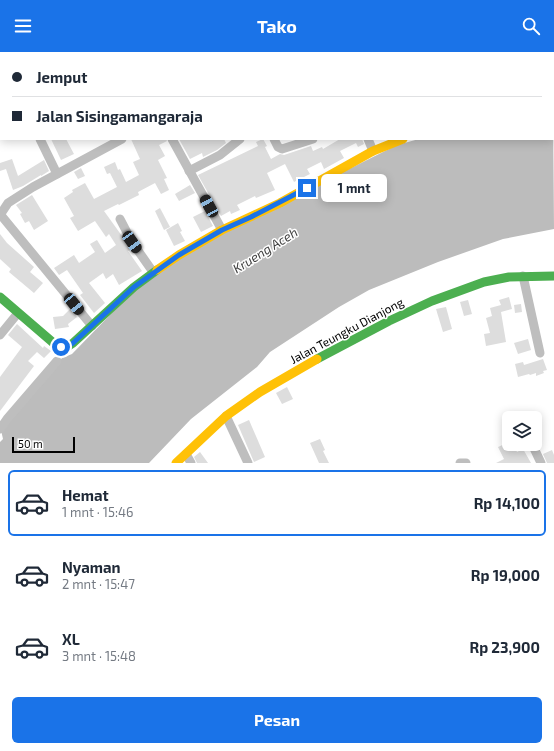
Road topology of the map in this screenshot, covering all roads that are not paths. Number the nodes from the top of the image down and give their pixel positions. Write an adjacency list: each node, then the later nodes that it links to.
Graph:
1 (41, 140): 13 (street)
2 (101, 140): 10 (street)
3 (120, 140): 10 (street)
4 (173, 140): 12 (street)
5 (239, 140): 12 (street)
6 (274, 140): 7 (street)
7 (310, 140)
8 (368, 140): 11 (street)
9 (400, 140): 11 (street)
10 (105, 148): 13 (street)
11 (373, 151): 16 (street)
12 (189, 171): 16 (street)
13 (58, 174): 14 (street)
14 (0, 215): 22 (street)
15 (120, 219): 17 (street)
16 (222, 230): 17 (street)
17 (153, 272): 22 (street)
18 (523, 276): 19 (street, Jalan Teungku Dianjong); 24 (street); 26 (street, Jalan Teungku Dianjong)
19 (554, 276)
20 (0, 297): 21 (street)
21 (18, 313): 22 (street); 23 (street)
22 (92, 326)
23 (0, 335)
24 (540, 353)
25 (57, 361): 27 (street)
26 (226, 416): 29 (street, Jalan Teungku Dianjong); 32 (street)
27 (0, 429)
28 (535, 451): 35 (street)
29 (186, 454): 30 (street, Jalan Teungku Dianjong); 31 (street)
30 (176, 463)
31 (191, 463)
32 (248, 463)
33 (460, 463): 34 (street)
34 (466, 463)
35 (541, 463)

